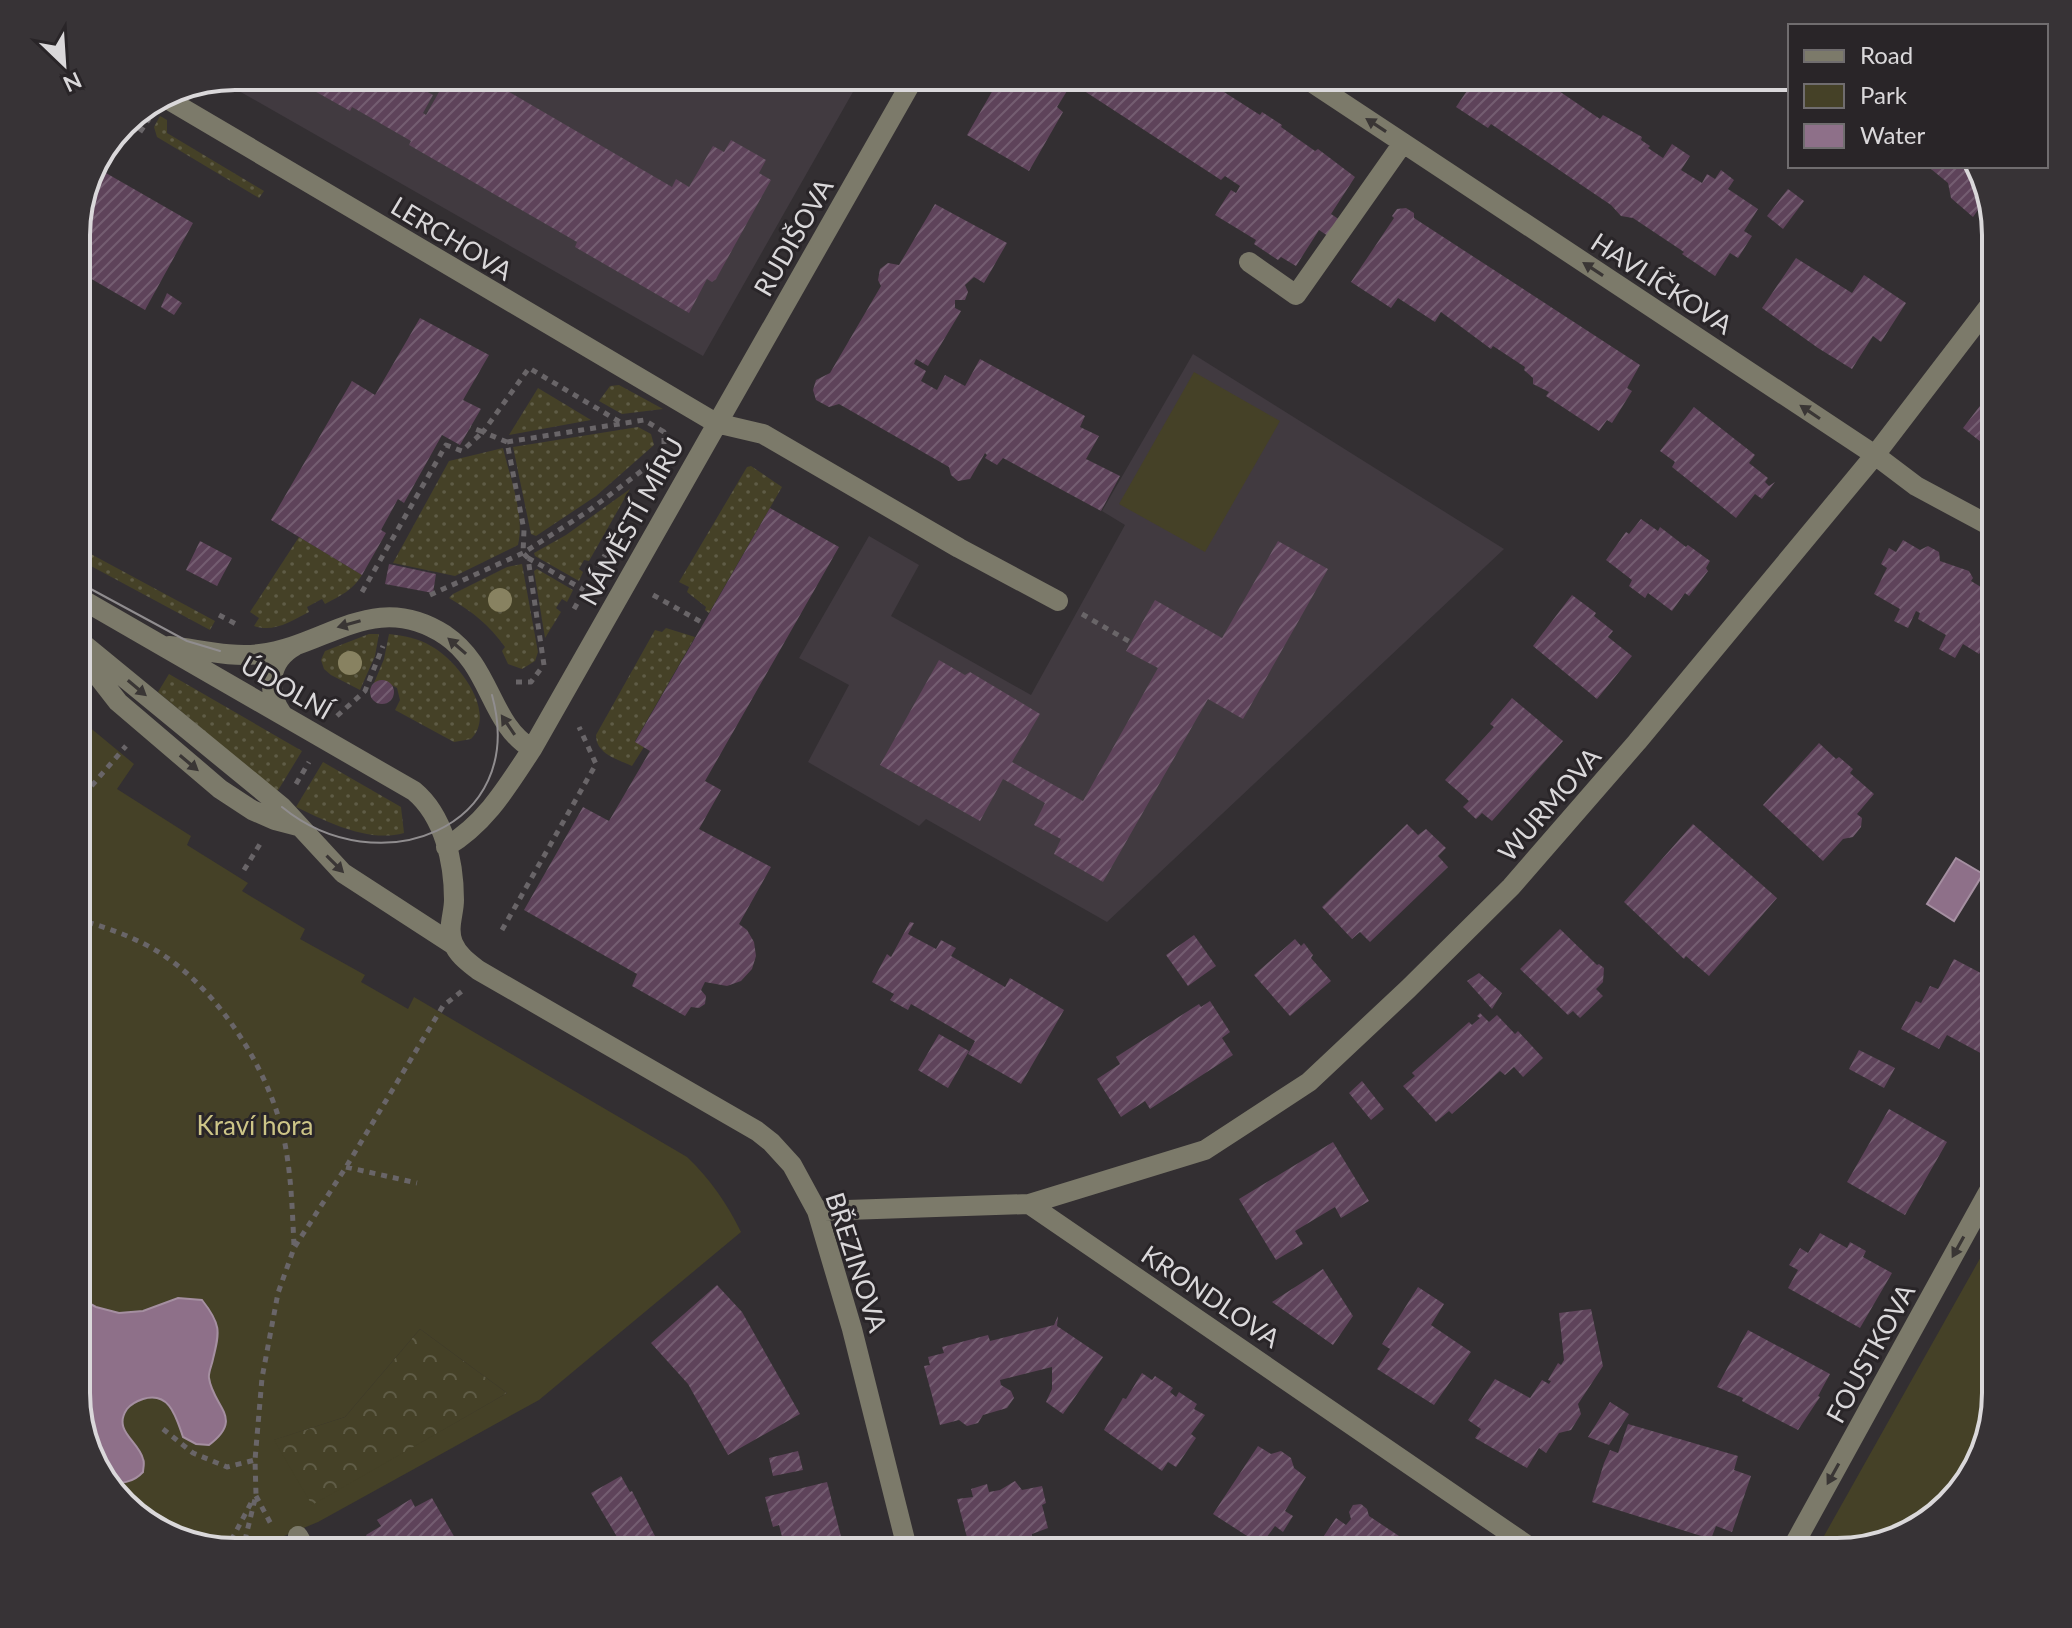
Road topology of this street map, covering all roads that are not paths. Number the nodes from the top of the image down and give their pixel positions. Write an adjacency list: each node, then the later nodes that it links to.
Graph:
1 (907, 90): 7 (street, RUDIŠOVA)
2 (1323, 90): 4 (street, HAVLÍČKOVA, one-way to 2)
3 (175, 103): 7 (street, LERCHOVA)
4 (1403, 143): 5 (street); 8 (street, HAVLÍČKOVA, one-way to 4)
5 (1249, 262)
6 (1982, 315): 8 (street, WURMOVA)
7 (716, 423): 10 (street, NÁMĚSTÍ MÍRU); 17 (street, NÁMĚSTÍ MÍRU)
8 (1875, 455): 9 (street, HAVLÍČKOVA); 22 (street, WURMOVA)
9 (1982, 521)
10 (1058, 601)
11 (90, 604): 13 (street, ÚDOLNÍ)
12 (298, 644): 13 (street); 16 (street); 17 (street, one-way to 12)
13 (161, 645): 16 (street, ÚDOLNÍ)
14 (90, 649): 18 (street, one-way to 18)
15 (90, 666): 18 (street, one-way to 18)
16 (282, 714): 19 (street, ÚDOLNÍ)
17 (532, 749): 19 (street, NÁMĚSTÍ MÍRU)
18 (298, 826): 20 (street, one-way to 20)
19 (446, 847): 20 (street)
20 (454, 945): 23 (street, BŘEZINOVA)
21 (1982, 1203): 26 (street, FOUSTKOVA, one-way to 26)
22 (1029, 1204): 23 (street); 25 (street, KRONDLOVA)
23 (817, 1211): 24 (street, BŘEZINOVA)
24 (904, 1538)
25 (1517, 1538)
26 (1798, 1538)

